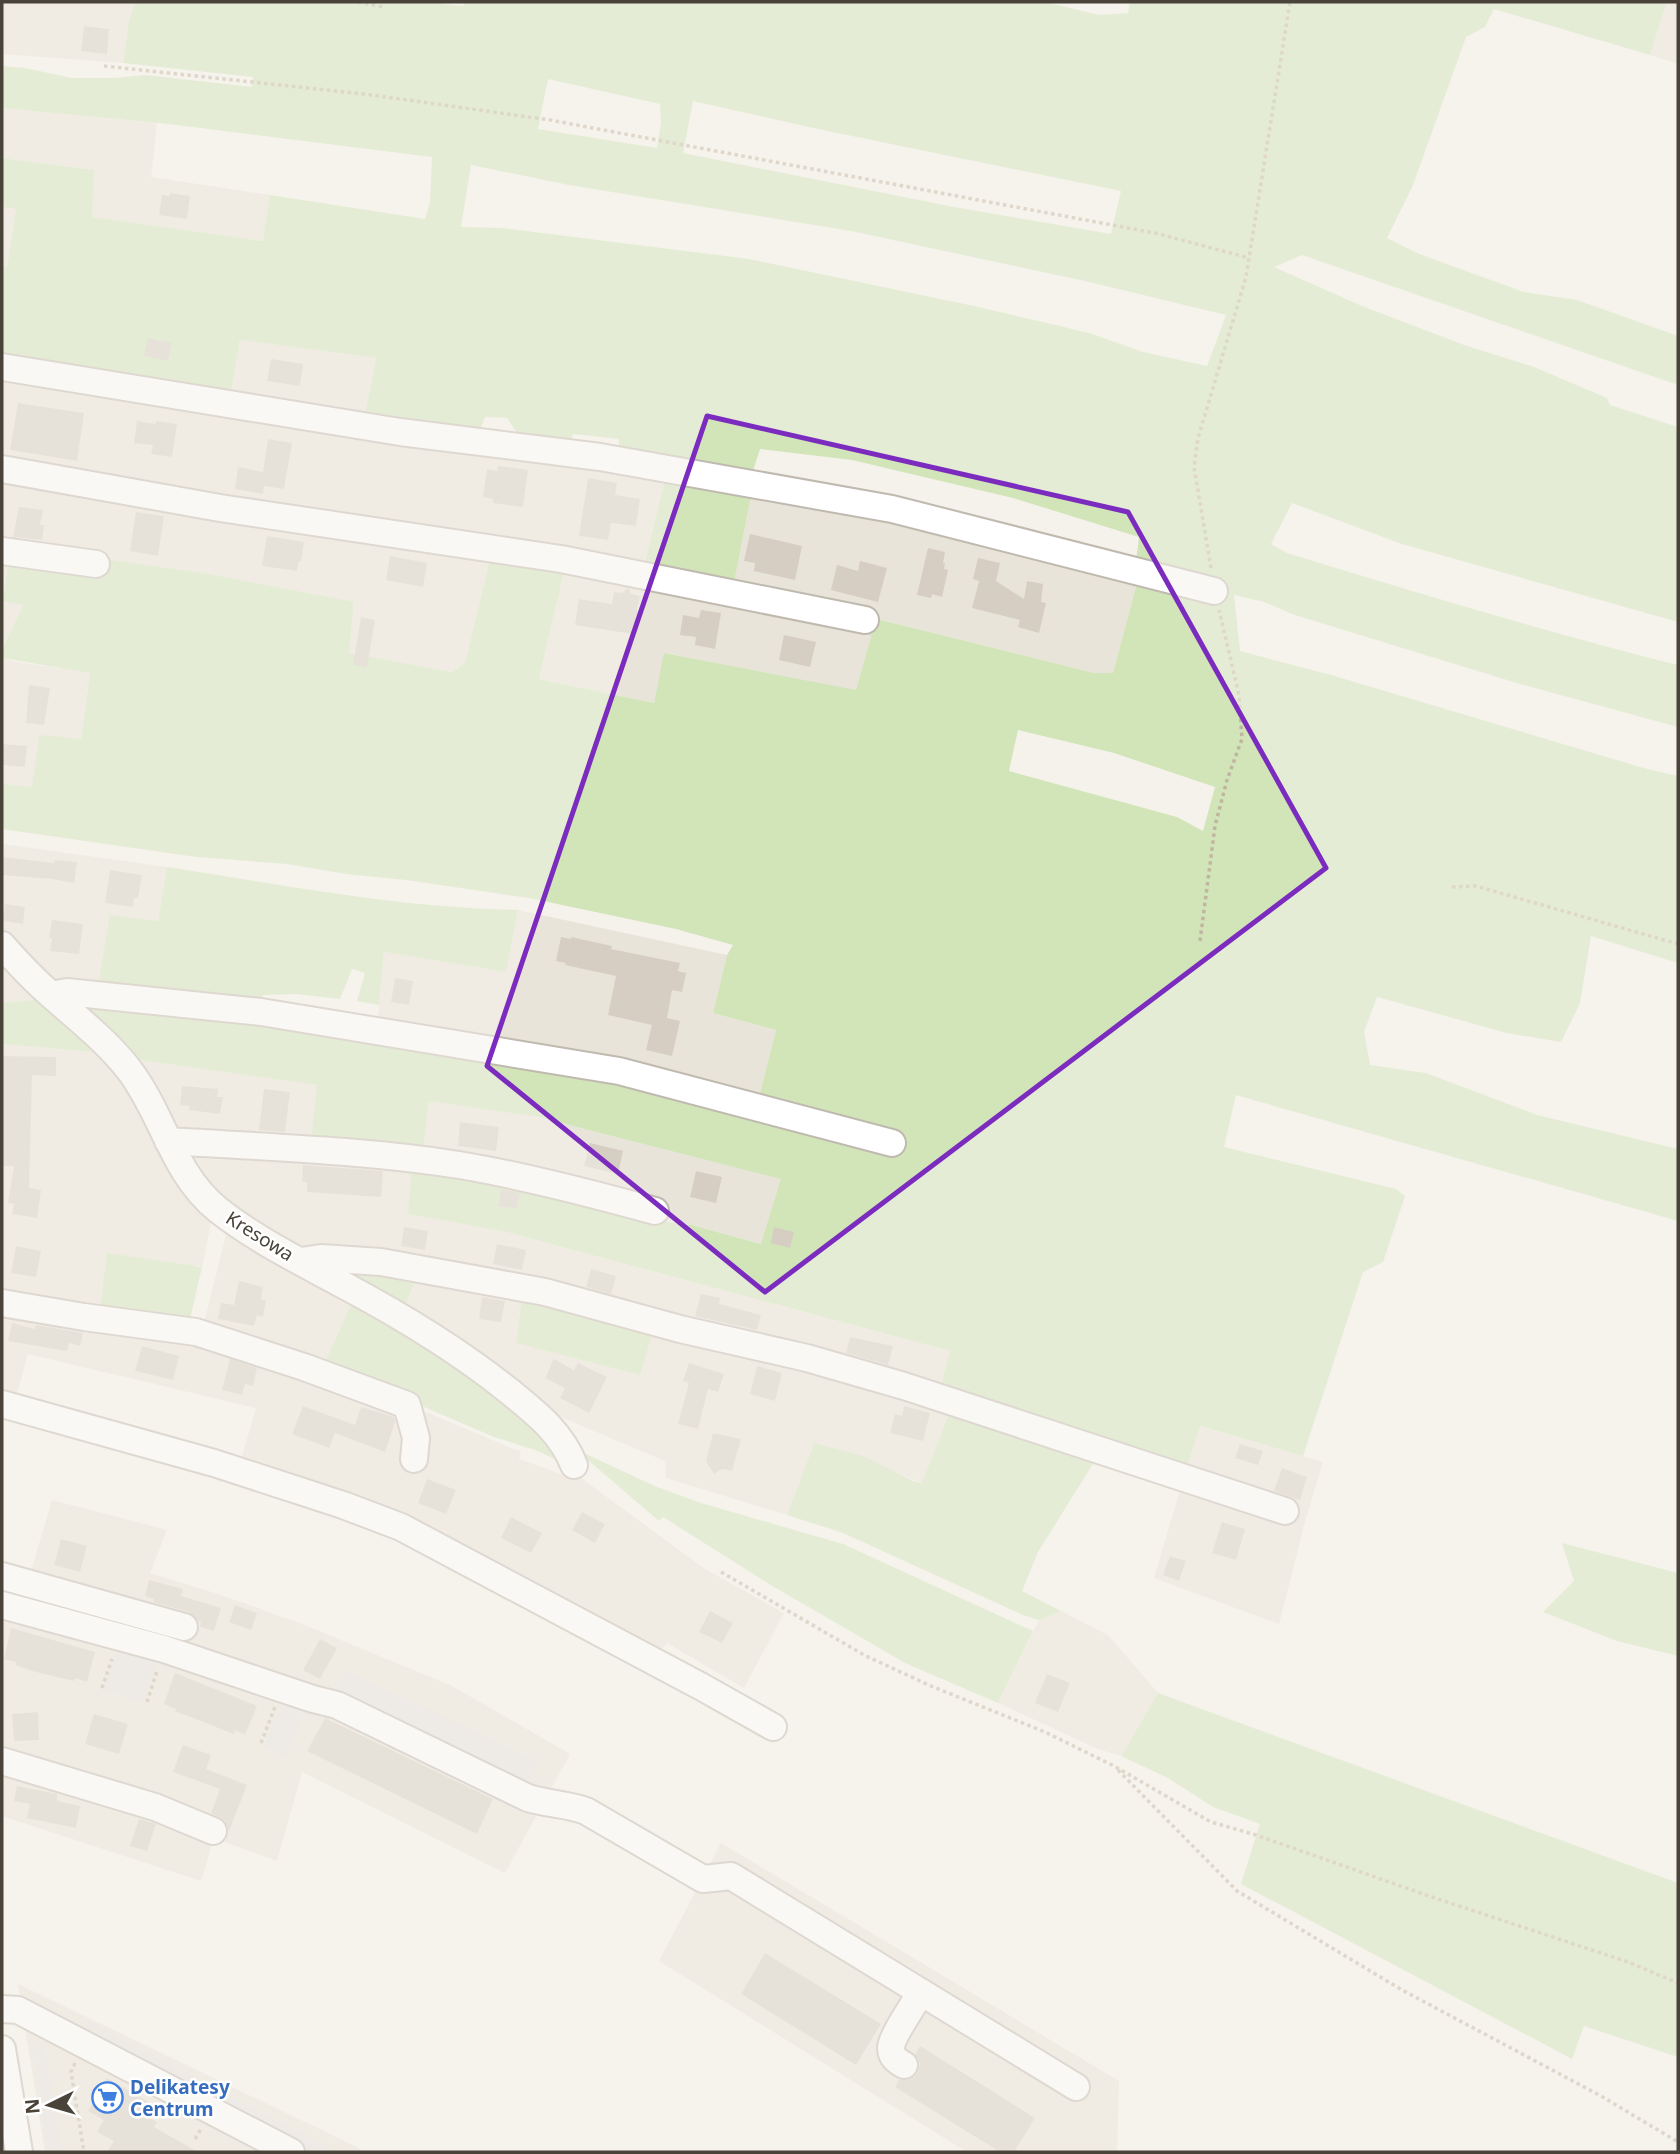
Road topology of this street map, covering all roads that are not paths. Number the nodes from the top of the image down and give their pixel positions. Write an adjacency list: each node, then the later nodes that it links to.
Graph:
1 (2, 367): 5 (street)
2 (2, 469): 6 (street)
3 (2, 551): 4 (street)
4 (96, 564)
5 (1214, 591)
6 (866, 620)
7 (2, 945): 8 (street, Kresowa)
8 (51, 995): 9 (street, Kresowa); 10 (street)
9 (168, 1141): 11 (street); 12 (street, Kresowa)
10 (892, 1143)
11 (655, 1211)
12 (301, 1261): 16 (street, Kresowa); 17 (street)
13 (2, 1303): 15 (street)
14 (2, 1404): 21 (street)
15 (414, 1459)
16 (574, 1465)
17 (1286, 1511)
18 (2, 1576): 20 (street)
19 (2, 1605): 24 (street)
20 (184, 1627)
21 (773, 1727)
22 (2, 1761): 23 (street)
23 (213, 1831)
24 (921, 1992): 27 (street); 28 (street)
25 (2, 2009): 30 (street)
26 (2, 2049): 29 (street)
27 (904, 2065)
28 (1076, 2087)
29 (19, 2152)
30 (291, 2152)

